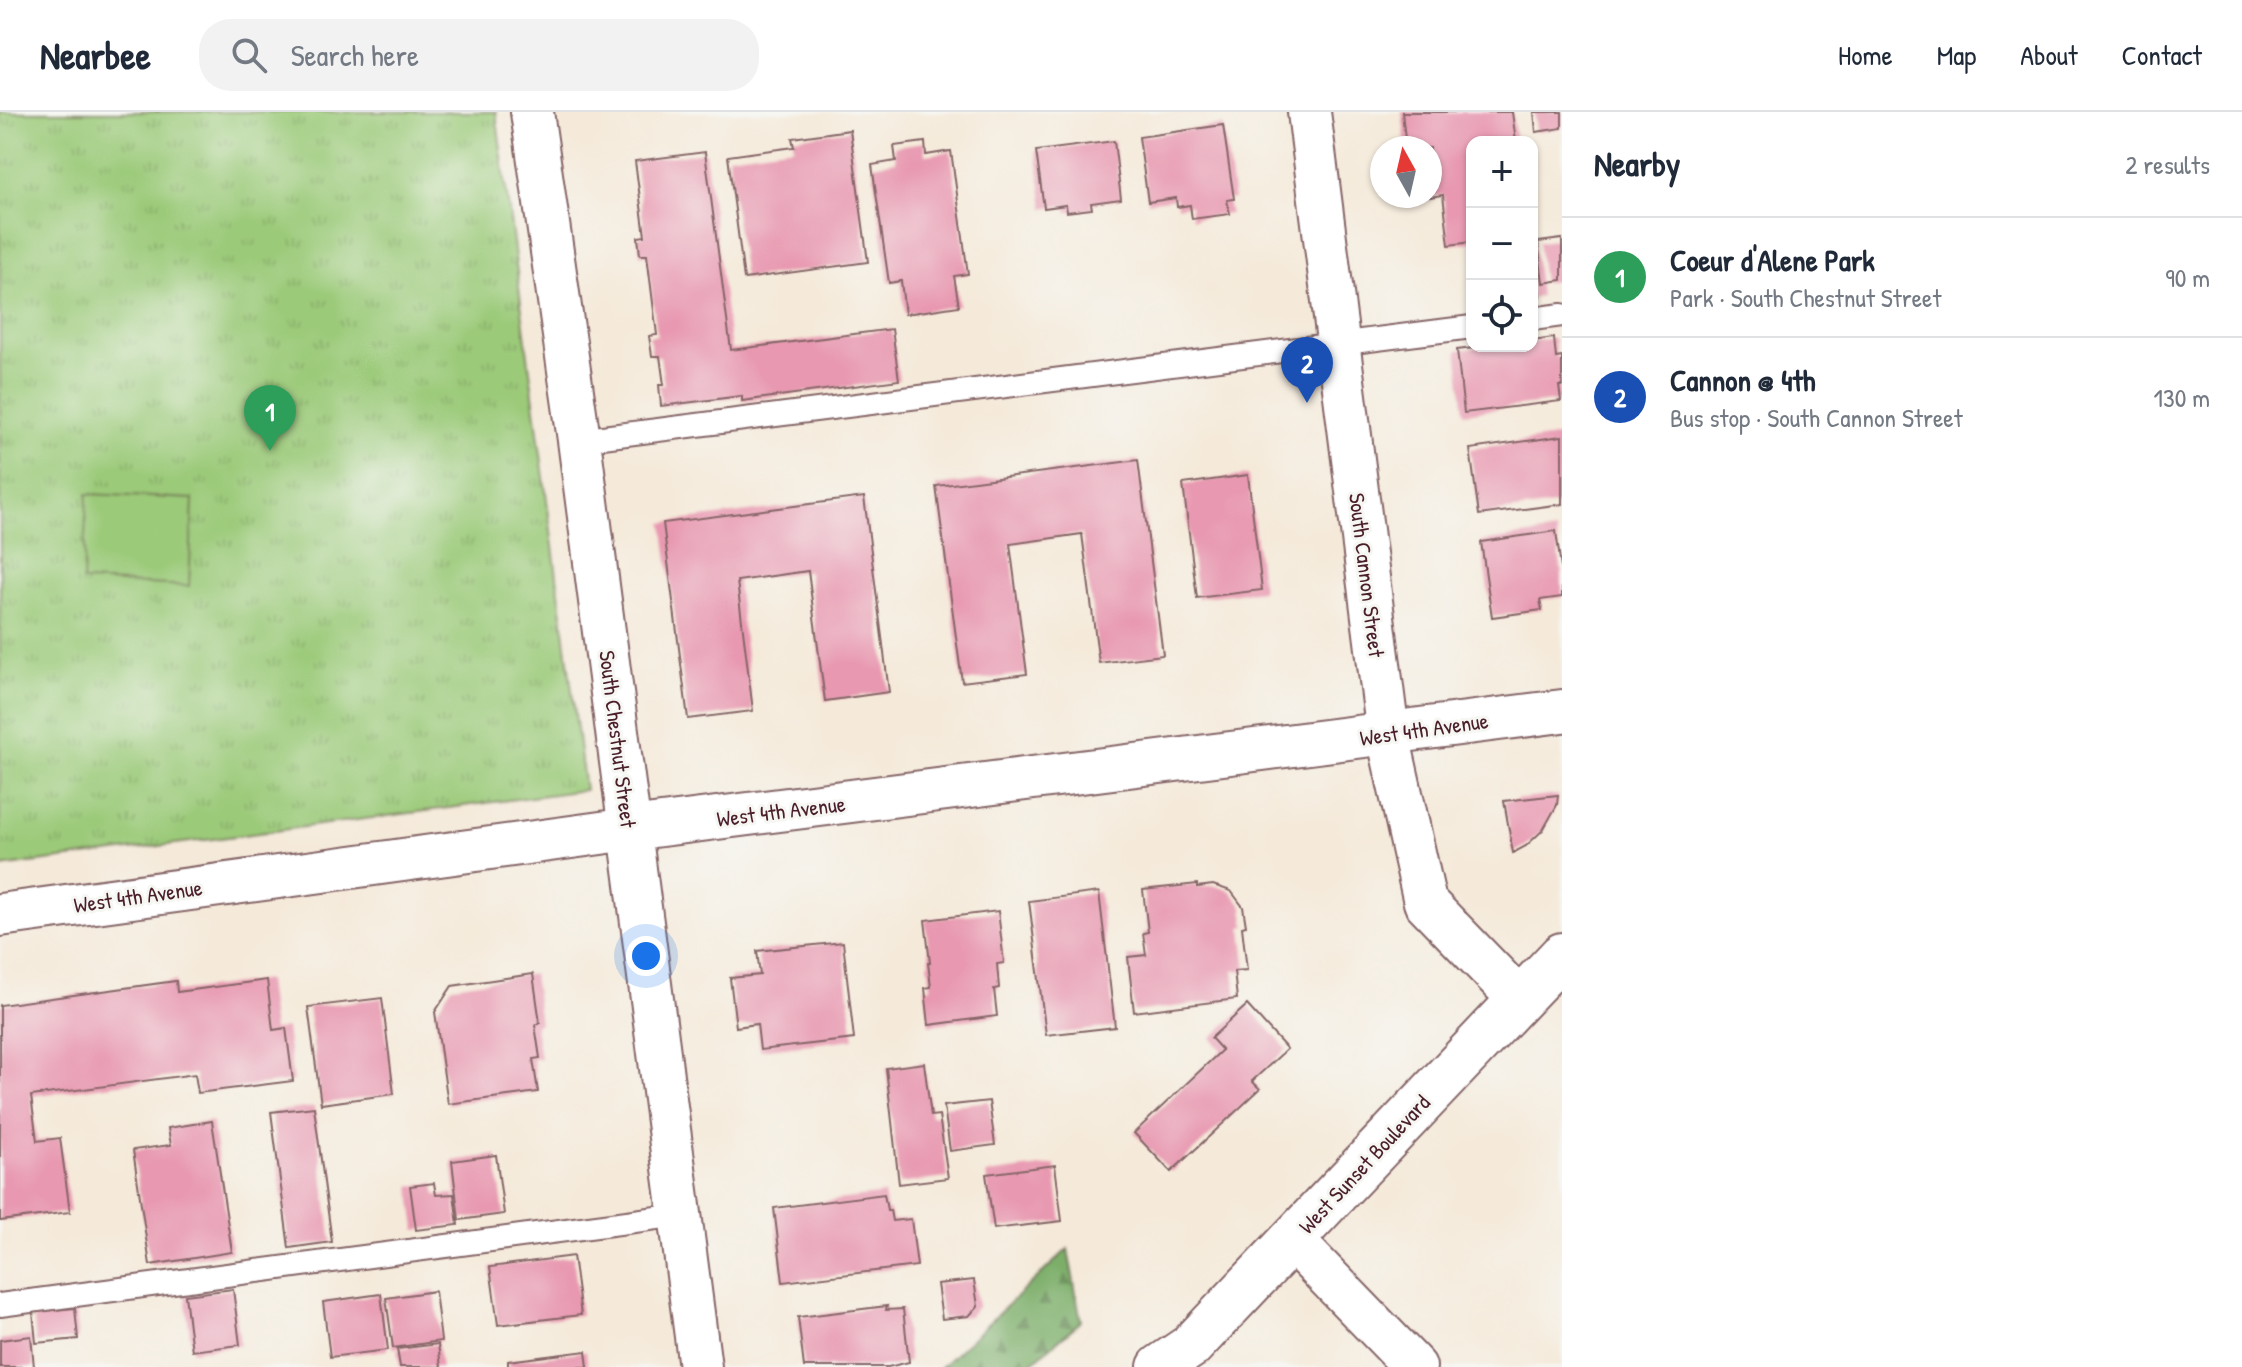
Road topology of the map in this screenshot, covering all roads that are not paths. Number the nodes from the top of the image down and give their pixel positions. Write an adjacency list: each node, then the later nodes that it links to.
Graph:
1 (532, 112): 7 (street, South Chestnut Street)
2 (1309, 112): 6 (street, South Cannon Street)
3 (1562, 315): 4 (lane)
4 (1538, 318)
5 (1466, 328): 6 (lane)
6 (1337, 344): 7 (lane); 9 (street, South Cannon Street)
7 (579, 440): 10 (street, South Chestnut Street)
8 (1562, 711): 9 (street, West 4th Avenue)
9 (1388, 735): 10 (street, West 4th Avenue); 13 (street, South Cannon Street)
10 (630, 829): 11 (street, West 4th Avenue); 14 (street, South Chestnut Street)
11 (0, 915)
12 (1562, 955): 13 (main road, West Sunset Boulevard)
13 (1519, 999): 15 (main road, West Sunset Boulevard)
14 (680, 1215): 16 (lane); 18 (street, South Chestnut Street)
15 (1292, 1240): 17 (main road, West Sunset Boulevard); 19 (street)
16 (0, 1305)
17 (1175, 1360)
18 (700, 1367)
19 (1415, 1367)

